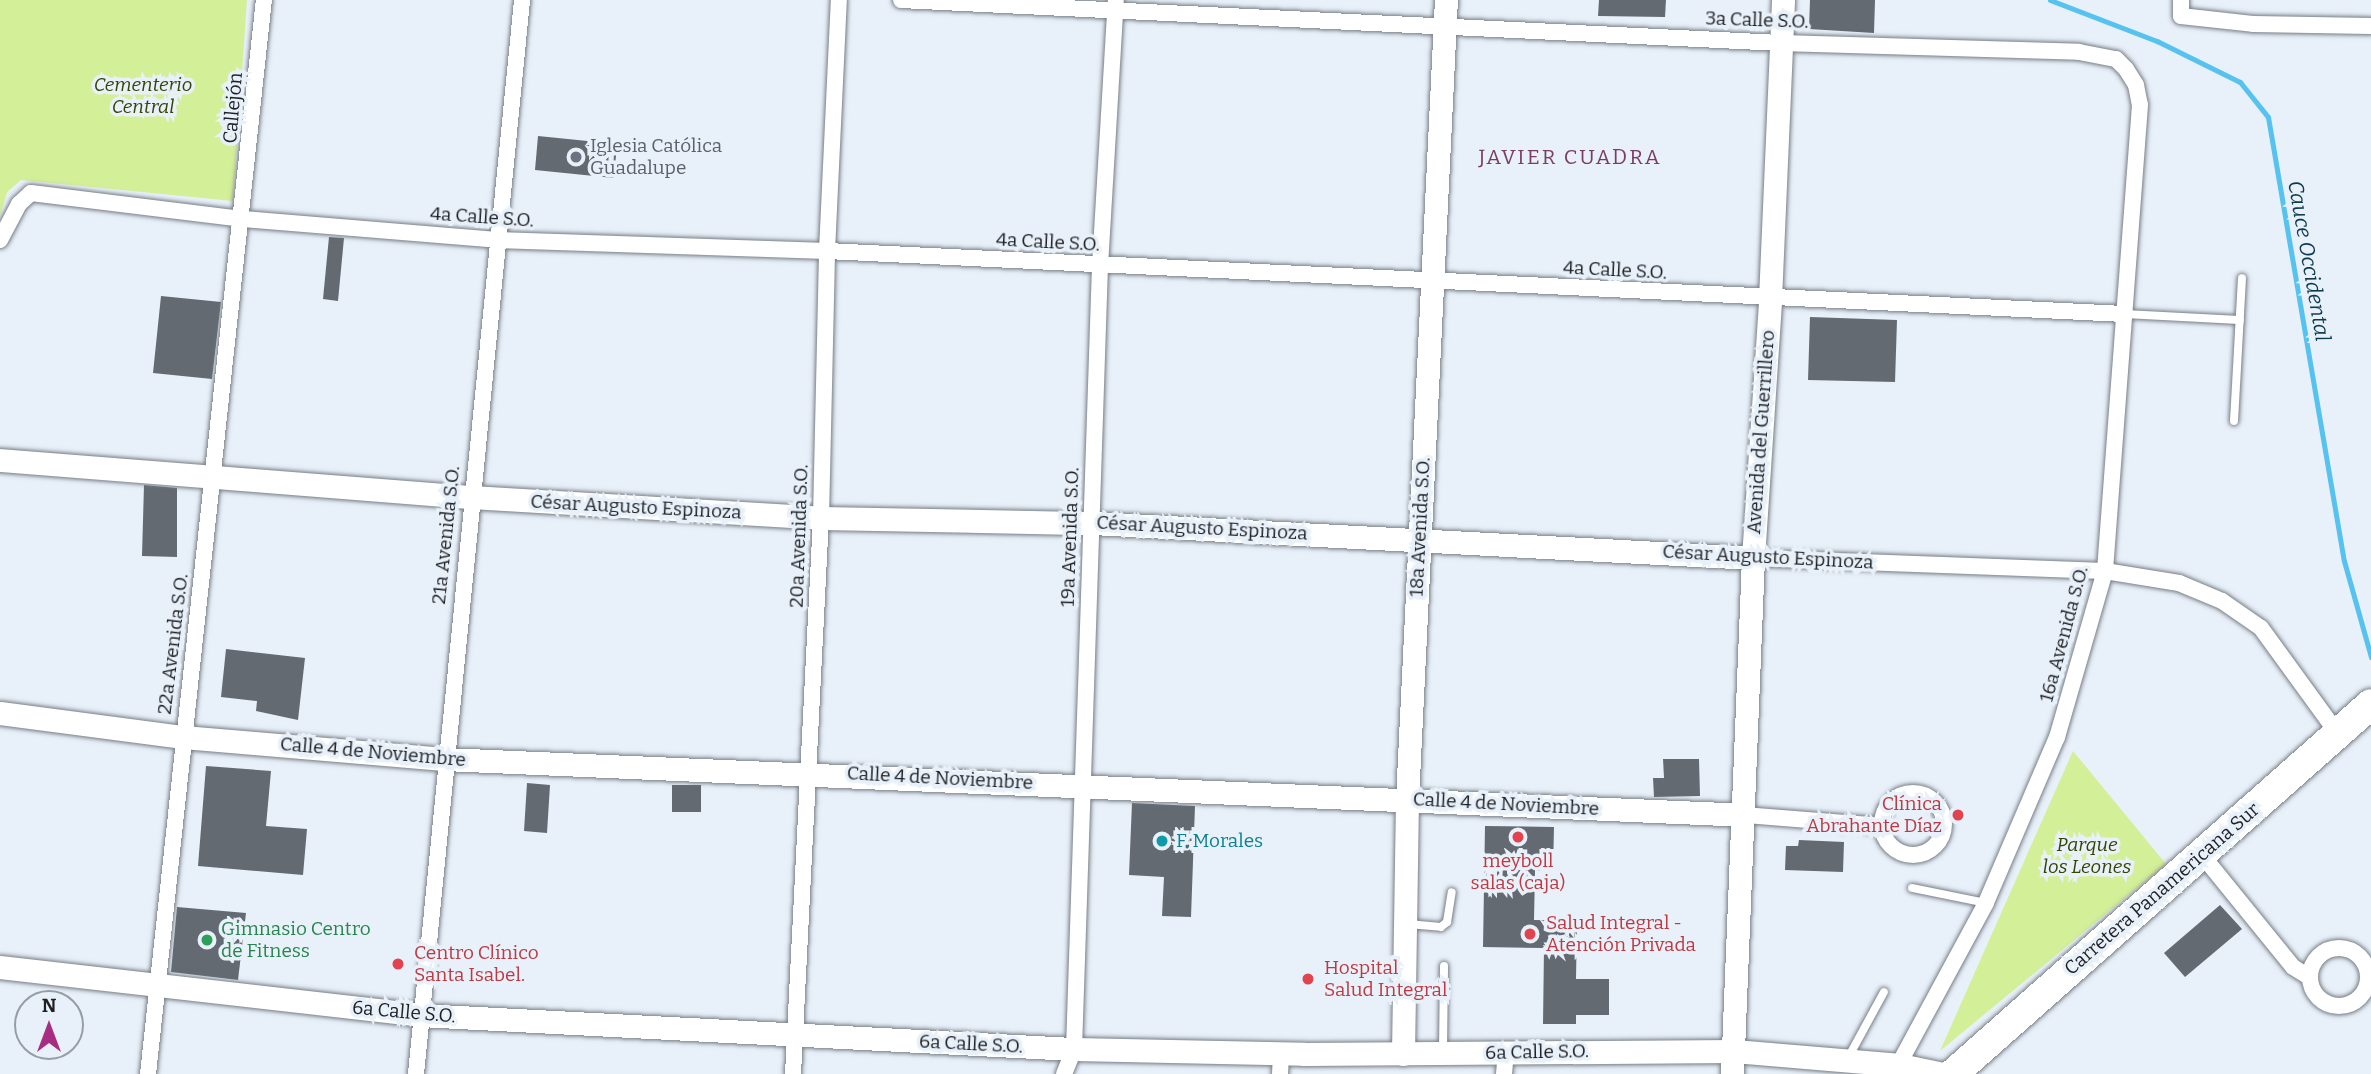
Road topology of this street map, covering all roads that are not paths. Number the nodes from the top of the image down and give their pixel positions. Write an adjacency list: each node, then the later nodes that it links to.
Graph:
1 (264, 0): 13 (street, Callejón)
2 (522, 0): 15 (street, 21a Avenida S.O.)
3 (839, 0): 16 (street, 20a Avenida S.O.)
4 (901, 0): 8 (street, 3a Calle S.O.)
5 (1446, 0): 10 (street, 18a Avenida S.O.)
6 (1783, 0): 11 (street, Avenida del Guerrillero)
7 (2181, 0): 9 (street)
8 (1116, 6): 10 (street, 3a Calle S.O.); 17 (street, 19a Avenida S.O.)
9 (2371, 26)
10 (1445, 27): 11 (street, 3a Calle S.O.); 19 (street, 18a Avenida S.O.)
11 (1781, 43): 12 (street, 3a Calle S.O.); 20 (street, Avenida del Guerrillero)
12 (2136, 85): 21 (street, 16a Avenida S.O.)
13 (243, 219): 14 (street, 4a Calle S.O.); 15 (street, 4a Calle S.O.); 25 (street, 22a Avenida S.O.)
14 (0, 240)
15 (497, 240): 16 (street, 4a Calle S.O.); 26 (street, 21a Avenida S.O.)
16 (827, 251): 17 (street, 4a Calle S.O.); 27 (street, 20a Avenida S.O.)
17 (1100, 265): 19 (street, 4a Calle S.O.); 28 (street, 19a Avenida S.O.)
18 (2242, 278): 22 (lane)
19 (1432, 282): 20 (street, 4a Calle S.O.); 29 (street, 18a Avenida S.O.)
20 (1770, 299): 21 (street, 4a Calle S.O.); 30 (street, Avenida del Guerrillero)
21 (2124, 314): 22 (lane); 31 (street, 16a Avenida S.O.)
22 (2240, 320): 23 (lane)
23 (2234, 421)
24 (0, 460): 25 (street, César Augusto Espinoza)
25 (214, 474): 26 (street, César Augusto Espinoza); 35 (street, 22a Avenida S.O.)
26 (471, 497): 27 (street, César Augusto Espinoza); 36 (street, 21a Avenida S.O.)
27 (821, 518): 28 (street, César Augusto Espinoza); 37 (street, 20a Avenida S.O.)
28 (1092, 523): 29 (street, César Augusto Espinoza); 38 (street, 19a Avenida S.O.)
29 (1419, 540): 30 (street, César Augusto Espinoza); 39 (street, 18a Avenida S.O.)
30 (1753, 558): 31 (street, César Augusto Espinoza); 40 (street, Avenida del Guerrillero)
31 (2105, 571): 34 (street, César Augusto Espinoza); 45 (street, 16a Avenida S.O.)
32 (2371, 704): 34 (highway, Carretera Panamericana Sur)
33 (0, 713): 35 (street, Calle 4 de Noviembre)
34 (2338, 734): 42 (highway, Carretera Panamericana Sur)
35 (183, 737): 36 (street, Calle 4 de Noviembre); 50 (street, 22a Avenida S.O.)
36 (444, 759): 37 (street, Calle 4 de Noviembre); 52 (street, 21a Avenida S.O.)
37 (809, 772): 38 (street, Calle 4 de Noviembre); 53 (street, 20a Avenida S.O.)
38 (1080, 784): 39 (street, Calle 4 de Noviembre); 54 (street, 19a Avenida S.O.)
39 (1407, 799): 40 (street, Calle 4 de Noviembre); 46 (street, 18a Avenida S.O.)
40 (1745, 815): 41 (street, Calle 4 de Noviembre); 59 (street, Avenida del Guerrillero)
41 (1881, 826): 41 (street)
42 (2202, 855): 49 (street); 67 (highway, Carretera Panamericana Sur)
43 (1912, 888): 45 (lane)
44 (1452, 892): 46 (lane)
45 (1986, 903): 61 (street, 16a Avenida S.O.)
46 (1405, 924): 56 (street, 18a Avenida S.O.)
47 (1444, 966): 55 (lane)
48 (0, 967): 50 (street, 6a Calle S.O.)
49 (2309, 977)
50 (155, 986): 52 (street, 6a Calle S.O.); 62 (street, 22a Avenida S.O.)
51 (1884, 992): 57 (lane)
52 (420, 1015): 53 (street, 6a Calle S.O.); 63 (street, 21a Avenida S.O.)
53 (794, 1035): 54 (street, 6a Calle S.O.); 64 (street, 20a Avenida S.O.)
54 (1074, 1049): 60 (street, 6a Calle S.O.); 65 (street, 19a Avenida S.O.)
55 (1443, 1053): 56 (street, 6a Calle S.O.); 58 (street, 6a Calle S.O.)
56 (1403, 1054): 60 (street, 6a Calle S.O.)
57 (1847, 1060): 59 (street, 6a Calle S.O.); 61 (street, 6a Calle S.O.)
58 (1505, 1063): 59 (street, 6a Calle S.O.)
59 (1733, 1063)
60 (1281, 1064)
61 (1896, 1069): 66 (street, 6a Calle S.O.)
62 (148, 1074)
63 (416, 1074)
64 (793, 1074)
65 (1065, 1074)
66 (1943, 1074)
67 (1953, 1074)

